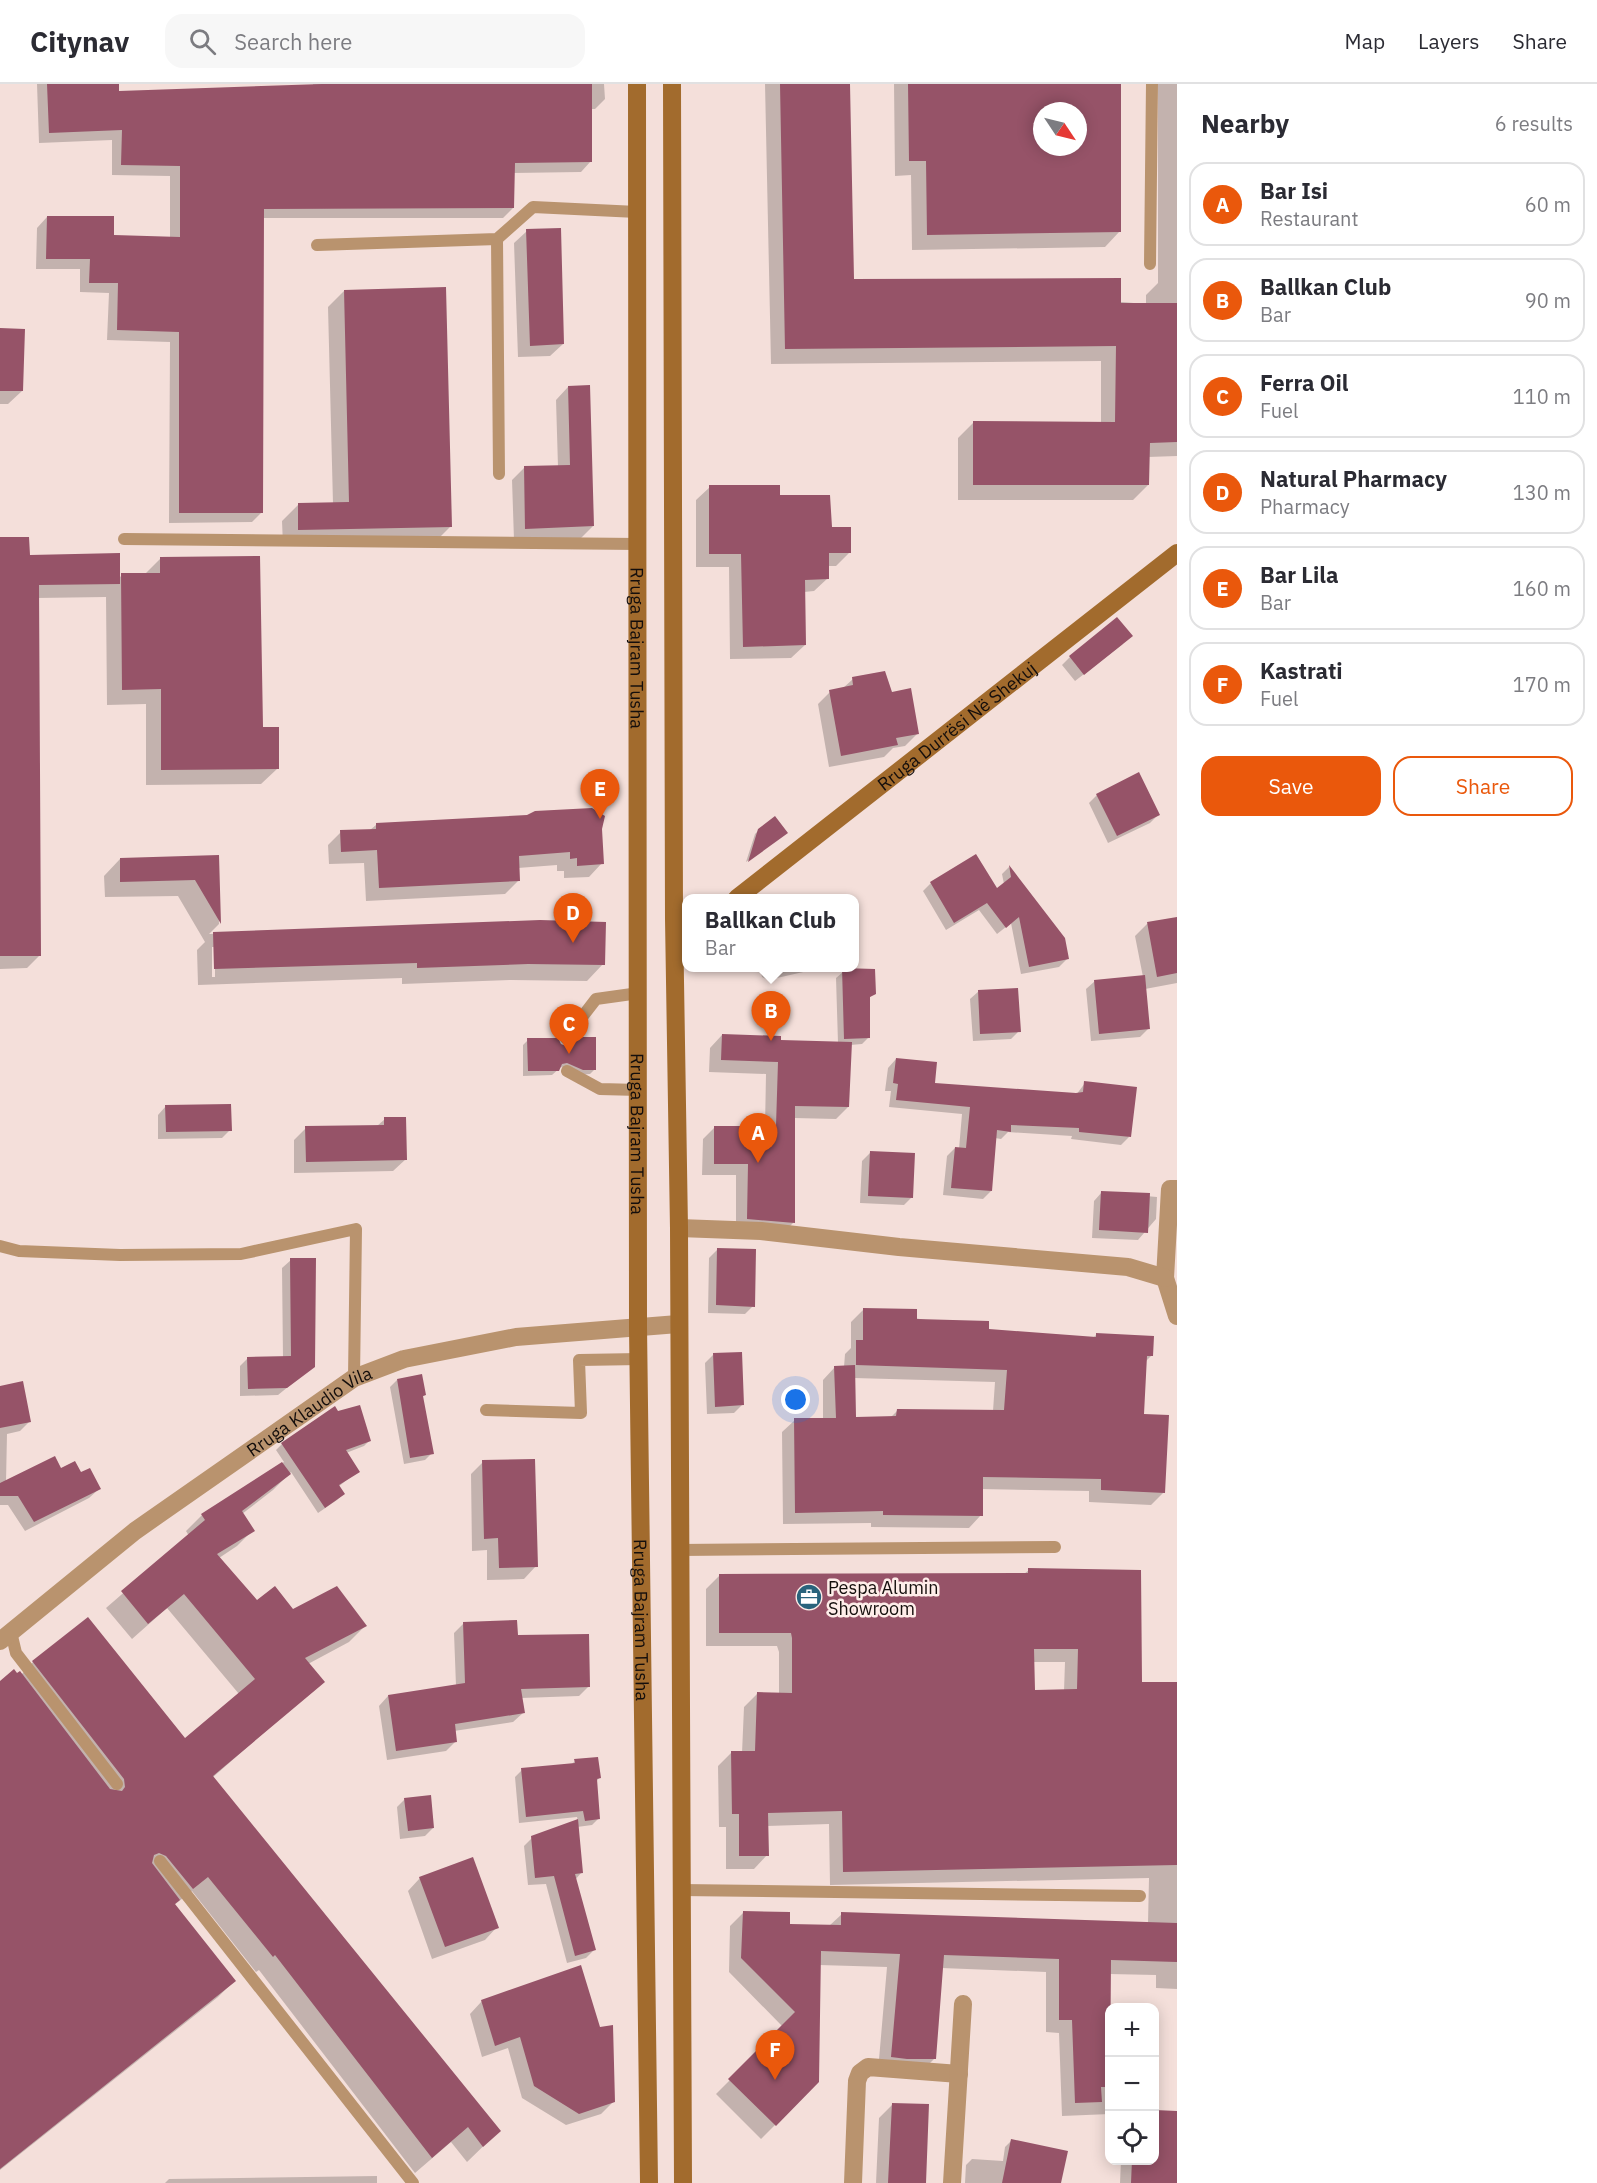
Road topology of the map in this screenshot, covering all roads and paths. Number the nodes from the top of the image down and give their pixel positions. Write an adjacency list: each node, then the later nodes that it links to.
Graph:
1 (637, 84): 4 (main road, Rruga Bajram Tusha)
2 (672, 84): 13 (main road, Rruga Bajram Tusha)
3 (1152, 84): 7 (lane)
4 (637, 212): 5 (lane); 10 (main road, Rruga Bajram Tusha)
5 (497, 239): 6 (lane); 8 (lane)
6 (317, 245)
7 (1150, 264)
8 (499, 474)
9 (124, 539): 10 (lane)
10 (638, 544): 14 (main road, Rruga Bajram Tusha)
11 (1177, 553): 12 (main road, Rruga Durrësi Në Shekuj)
12 (742, 894)
13 (680, 918): 19 (main road, Rruga Bajram Tusha)
14 (639, 993): 15 (lane); 17 (main road, Rruga Bajram Tusha)
15 (566, 1038)
16 (567, 1071): 17 (lane)
17 (639, 1090): 24 (main road, Rruga Bajram Tusha)
18 (1177, 1190): 21 (street)
19 (680, 1228): 21 (street); 23 (main road, Rruga Bajram Tusha)
20 (0, 1246): 26 (lane)
21 (1165, 1278): 22 (street)
22 (1177, 1316)
23 (678, 1324): 24 (street, Rruga Klaudio Vila); 29 (main road, Rruga Bajram Tusha)
24 (638, 1326): 25 (main road, Rruga Bajram Tusha); 26 (street, Rruga Klaudio Vila)
25 (640, 1359): 27 (lane); 38 (main road, Rruga Bajram Tusha)
26 (354, 1378): 30 (street, Rruga Klaudio Vila)
27 (486, 1410)
28 (1055, 1547): 29 (lane)
29 (679, 1550): 33 (main road, Rruga Bajram Tusha)
30 (5, 1637): 31 (lane)
31 (117, 1784)
32 (160, 1861): 37 (lane)
33 (681, 1890): 34 (lane); 39 (main road, Rruga Bajram Tusha)
34 (1140, 1896)
35 (963, 2004): 36 (street)
36 (959, 2074): 40 (street); 41 (street)
37 (413, 2183)
38 (649, 2183)
39 (683, 2183)
40 (853, 2183)
41 (952, 2183)

